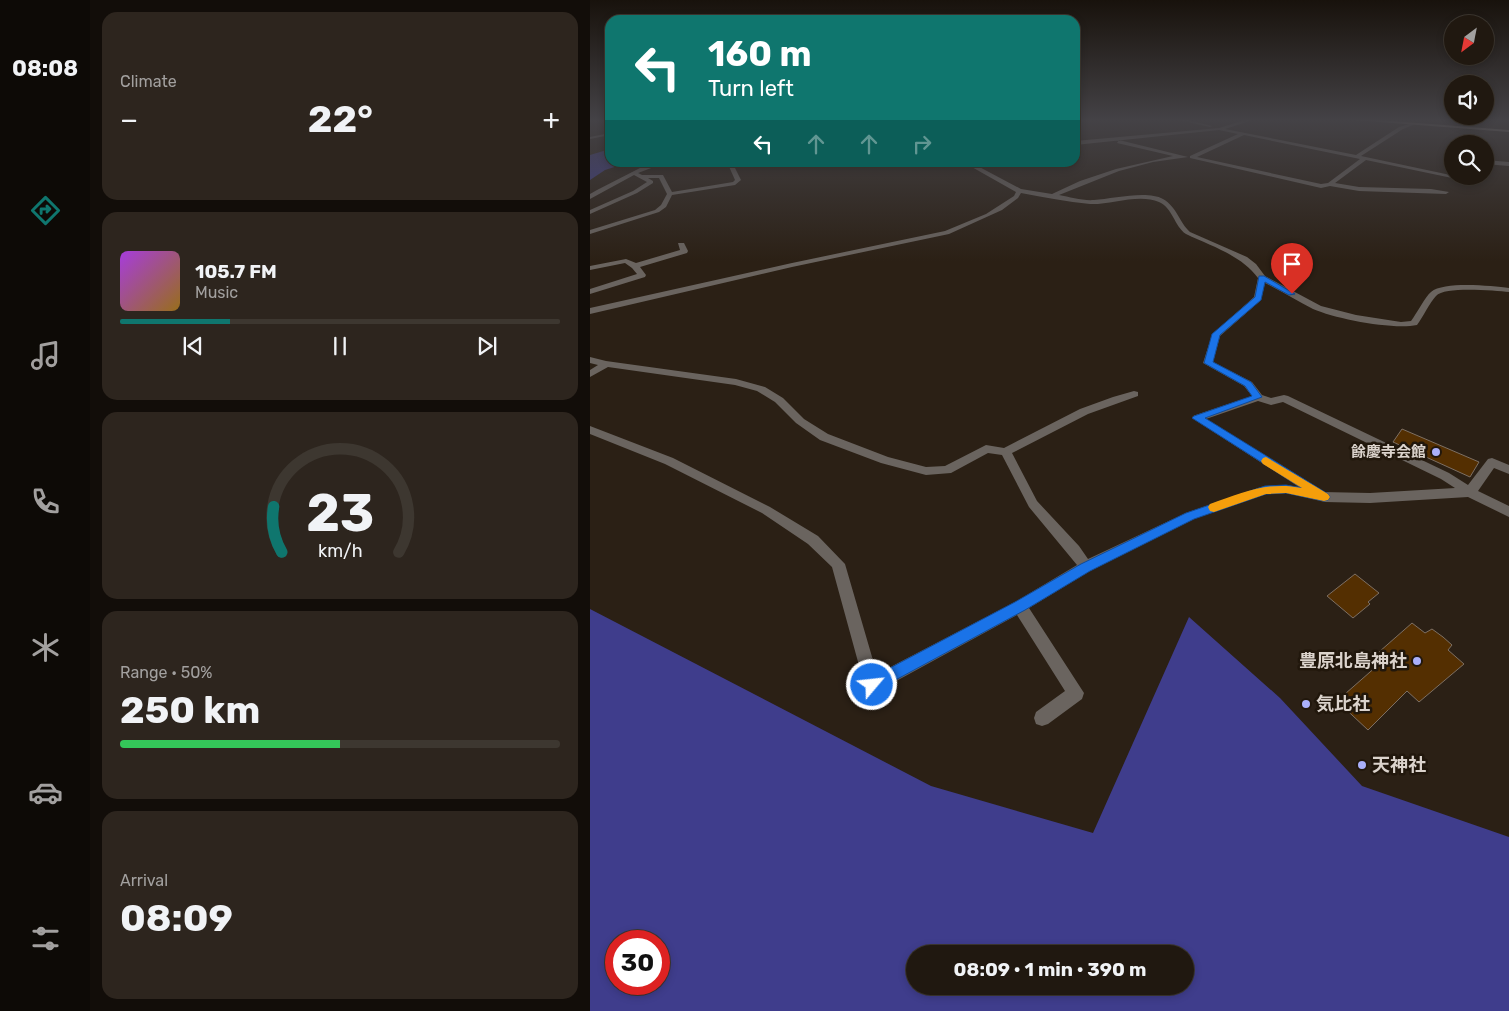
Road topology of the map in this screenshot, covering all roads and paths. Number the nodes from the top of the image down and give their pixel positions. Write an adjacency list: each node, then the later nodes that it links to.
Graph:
1 (1132, 166): 17 (street)
2 (1232, 166): 13 (street)
3 (1354, 166): 13 (street)
4 (1405, 166): 11 (street)
5 (642, 167): 9 (street)
6 (648, 167): 9 (street)
7 (732, 167): 16 (street)
8 (974, 167): 14 (street)
9 (645, 168): 10 (street)
10 (634, 173): 12 (street); 18 (street)
11 (1444, 174)
12 (641, 177): 16 (street); 19 (street)
13 (1330, 184): 15 (street)
14 (1019, 191): 17 (street); 27 (street)
15 (1446, 192)
16 (670, 194): 20 (street)
17 (1053, 196): 24 (street)
18 (590, 197)
19 (590, 212)
20 (590, 232)
21 (681, 245): 22 (street)
22 (635, 266): 23 (street); 26 (street)
23 (590, 268)
24 (1262, 278): 25 (street); 32 (street)
25 (1509, 290)
26 (590, 292)
27 (590, 311)
28 (590, 360): 29 (street)
29 (606, 364): 30 (street); 34 (street)
30 (590, 374)
31 (1134, 394): 34 (street)
32 (1258, 397): 36 (street); 37 (street)
33 (590, 430): 40 (street)
34 (1006, 452): 39 (street)
35 (1509, 470): 36 (street)
36 (1470, 492): 37 (street); 38 (street)
37 (1324, 497): 39 (street)
38 (1509, 512)
39 (1085, 567): 40 (street)
40 (1020, 606): 41 (street)
41 (1042, 718)

